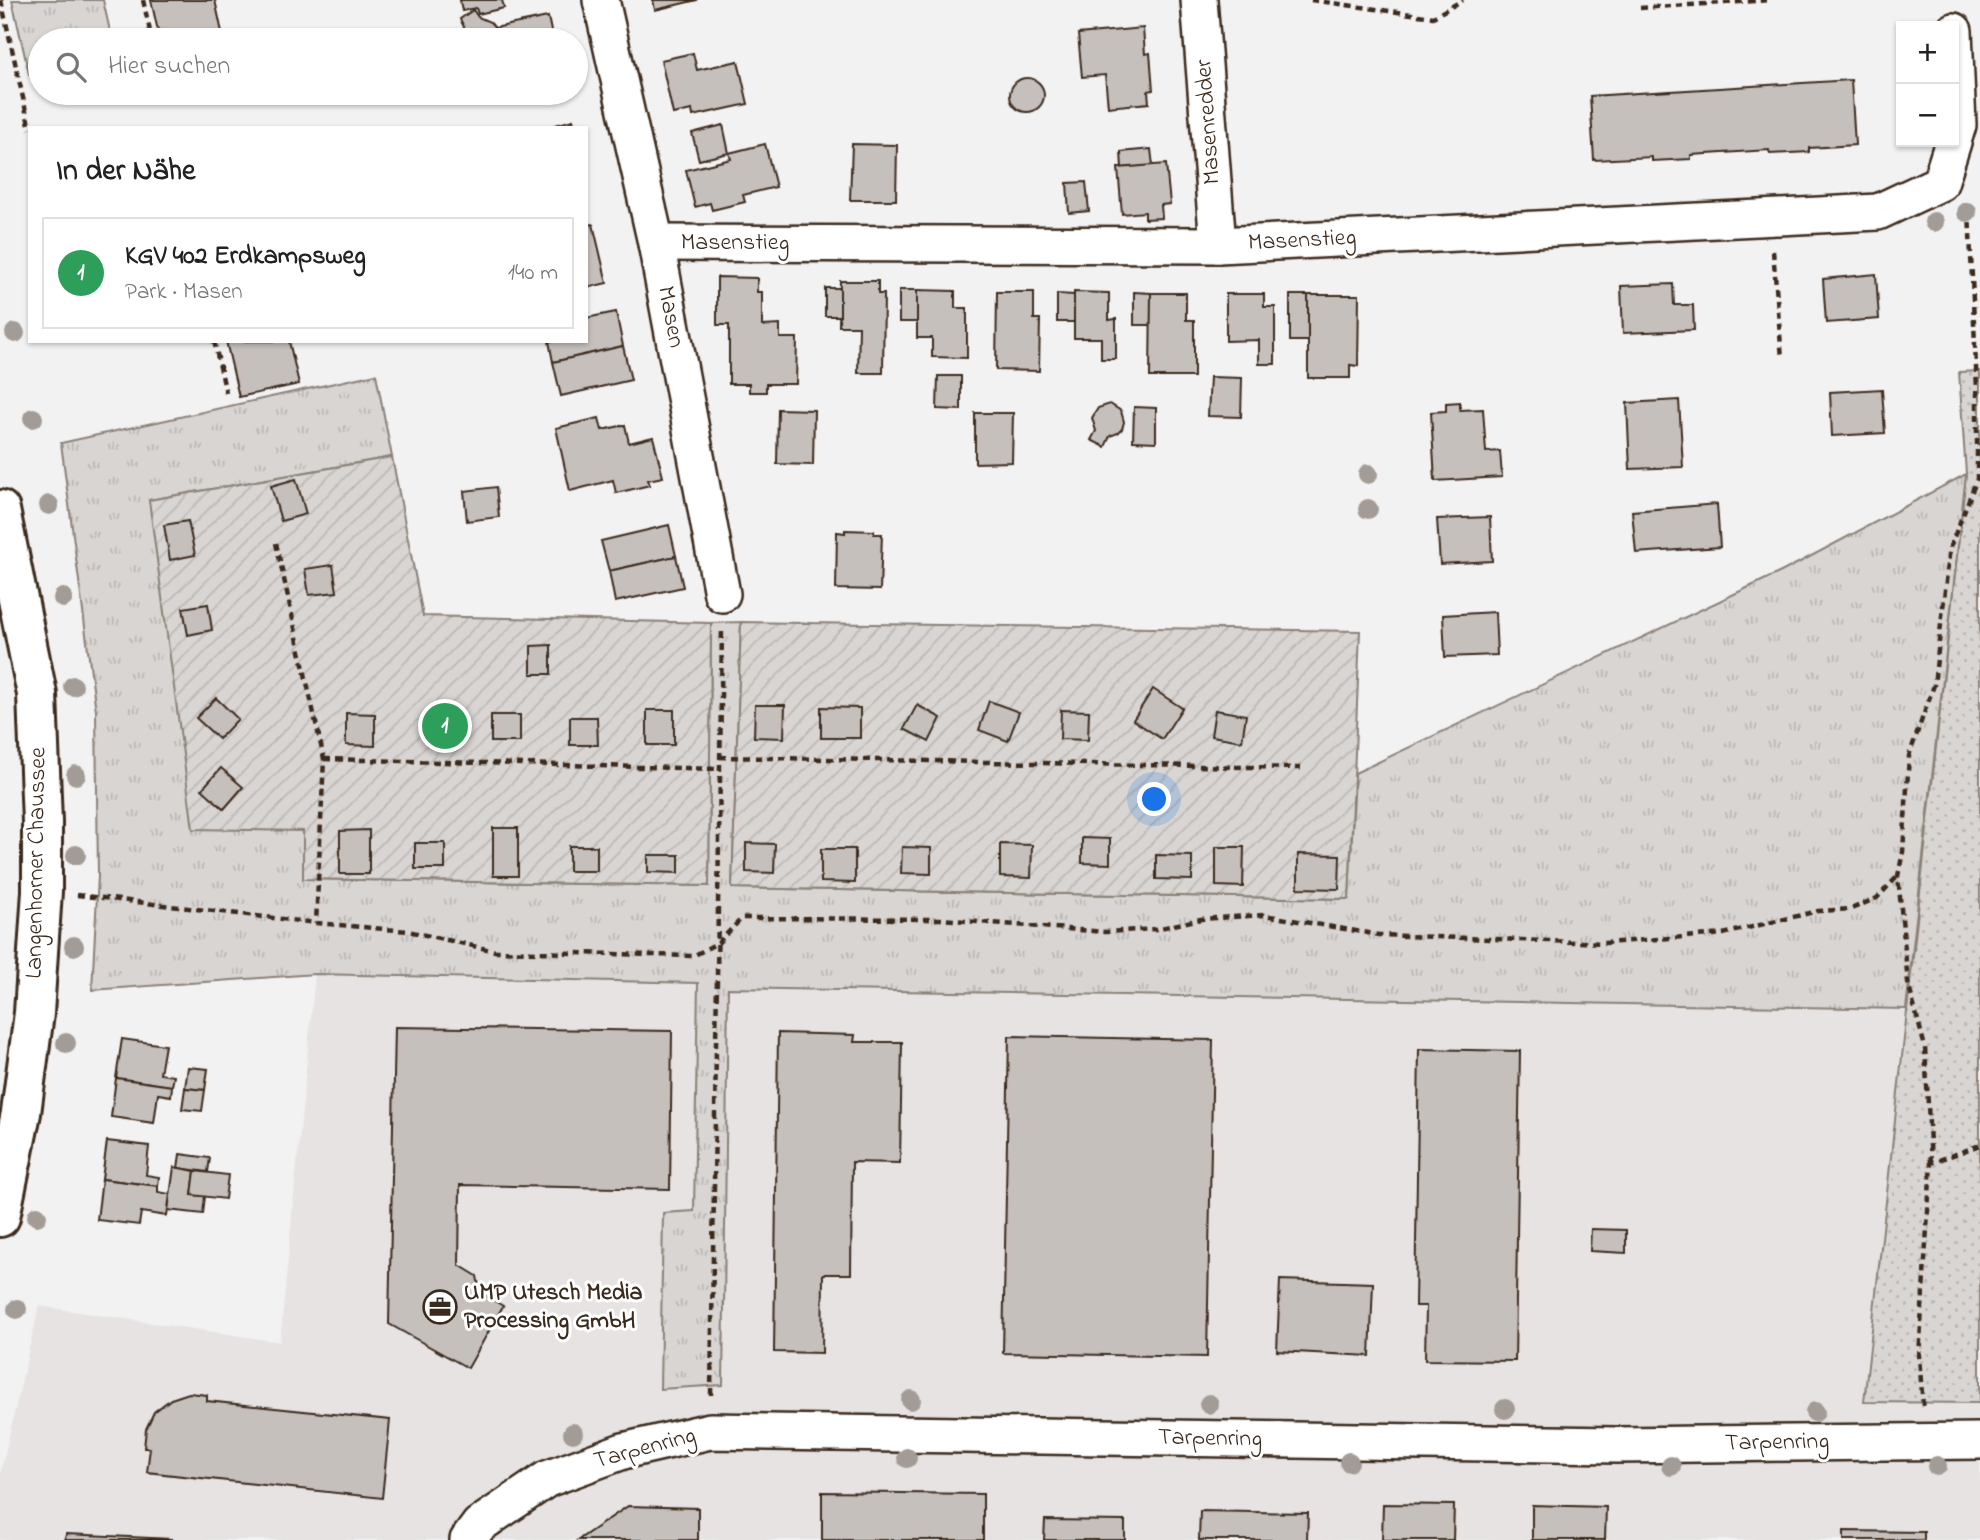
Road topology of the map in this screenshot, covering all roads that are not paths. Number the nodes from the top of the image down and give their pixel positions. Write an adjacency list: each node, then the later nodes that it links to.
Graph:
1 (601, 0): 6 (street, Masen)
2 (1199, 0): 7 (street, Masenredder)
3 (1952, 0): 4 (street)
4 (1954, 21)
5 (1951, 147): 7 (street, Masenstieg)
6 (656, 243): 7 (street, Masenstieg); 9 (street, Masen)
7 (1218, 245)
8 (0, 510): 10 (main road, Langenhorner Chaussee)
9 (722, 594)
10 (0, 1217)
11 (1980, 1441): 12 (street, Tarpenring)
12 (468, 1540)

